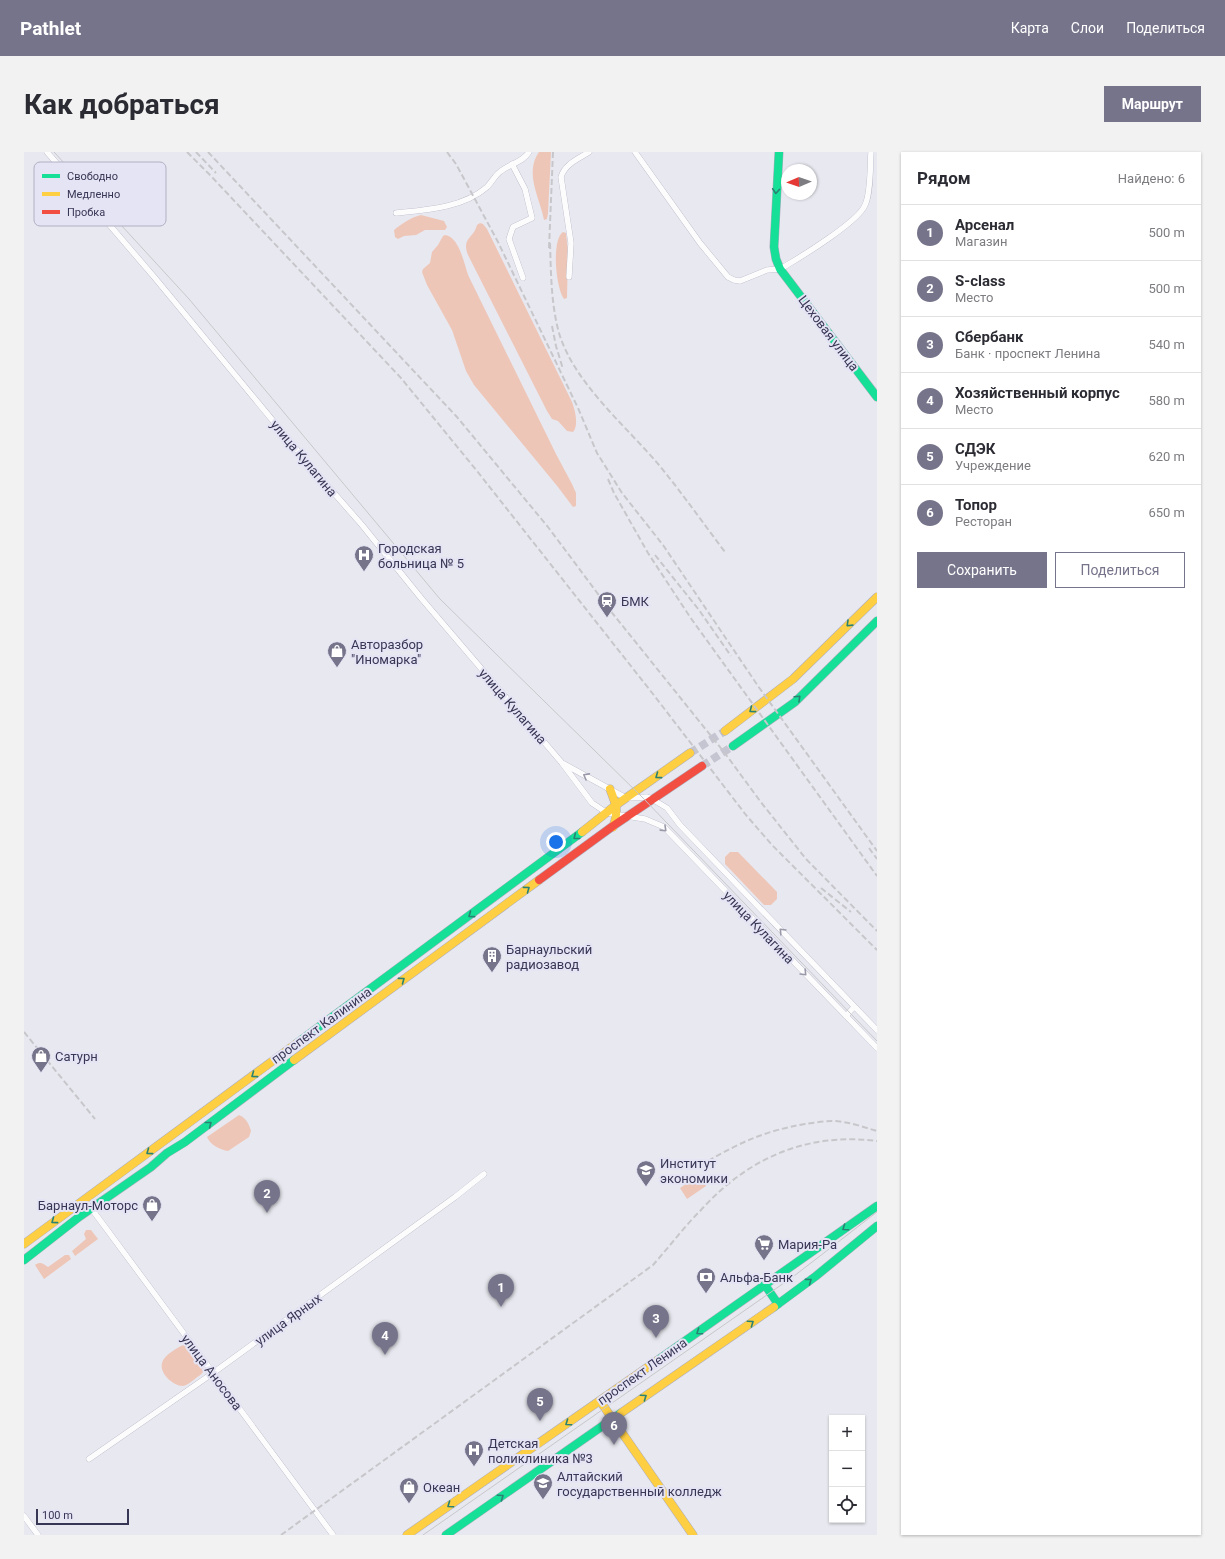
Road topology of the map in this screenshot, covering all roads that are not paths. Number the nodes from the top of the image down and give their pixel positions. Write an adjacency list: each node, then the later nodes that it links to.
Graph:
1 (47, 152): 7 (street, улица Кулагина)
2 (529, 152): 8 (street)
3 (589, 152): 12 (street)
4 (634, 152): 11 (street)
5 (779, 152): 11 (main road, Цеховая улица, one-way to 11)
6 (871, 152): 11 (street)
7 (56, 162)
8 (512, 164): 9 (street); 13 (street)
9 (396, 213)
10 (111, 226): 20 (street, улица Кулагина)
11 (780, 269): 14 (main road, Цеховая улица)
12 (569, 276)
13 (523, 278)
14 (877, 397)
15 (877, 597): 17 (main road, one-way to 17)
16 (877, 621): 18 (main road, one-way to 16)
17 (725, 731)
18 (733, 746)
19 (690, 753): 23 (main road, проспект Калинина, one-way to 23)
20 (562, 763): 22 (street, улица Кулагина, one-way to 20); 26 (street, улица Кулагина)
21 (702, 766): 24 (main road)
22 (610, 789): 23 (street, улица Кулагина); 25 (main road)
23 (626, 798): 24 (street, улица Кулагина); 25 (main road, проспект Калинина)
24 (650, 801): 28 (main road, проспект Калинина); 30 (street, улица Кулагина, one-way to 24)
25 (616, 805): 26 (main road, проспект Калинина); 27 (main road)
26 (607, 814): 27 (street, улица Кулагина); 35 (main road, проспект Калинина, one-way to 35)
27 (618, 815): 28 (street, улица Кулагина); 29 (main road, проспект Калинина)
28 (629, 816): 29 (main road, проспект Калинина); 31 (street, улица Кулагина, one-way to 31)
29 (612, 828): 37 (main road, проспект Калинина, one-way to 29)
30 (854, 1006): 31 (street); 32 (street, улица Кулагина)
31 (846, 1016): 33 (street, улица Кулагина)
32 (877, 1030)
33 (877, 1048)
34 (484, 1174): 43 (street, улица Ярных)
35 (85, 1199): 37 (main road); 39 (main road, проспект Калинина, one-way to 39)
36 (877, 1206): 41 (main road, проспект Ленина, one-way to 41)
37 (91, 1208): 40 (main road, проспект Калинина); 43 (street, улица Аносова)
38 (877, 1226): 42 (main road, проспект Ленина, one-way to 38)
39 (24, 1244)
40 (24, 1260)
41 (765, 1285): 42 (main road); 44 (main road, проспект Ленина, one-way to 44)
42 (778, 1304): 45 (main road, проспект Ленина, one-way to 42)
43 (214, 1373): 46 (street, улица Ярных); 49 (street, улица Аносова)
44 (600, 1401): 45 (main road); 50 (main road, проспект Ленина, one-way to 50)
45 (612, 1419): 51 (main road, проспект Ленина, one-way to 45); 52 (main road)
46 (89, 1459)
47 (24, 1516): 48 (street)
48 (38, 1535)
49 (333, 1535)
50 (407, 1535)
51 (446, 1535)
52 (693, 1535)

